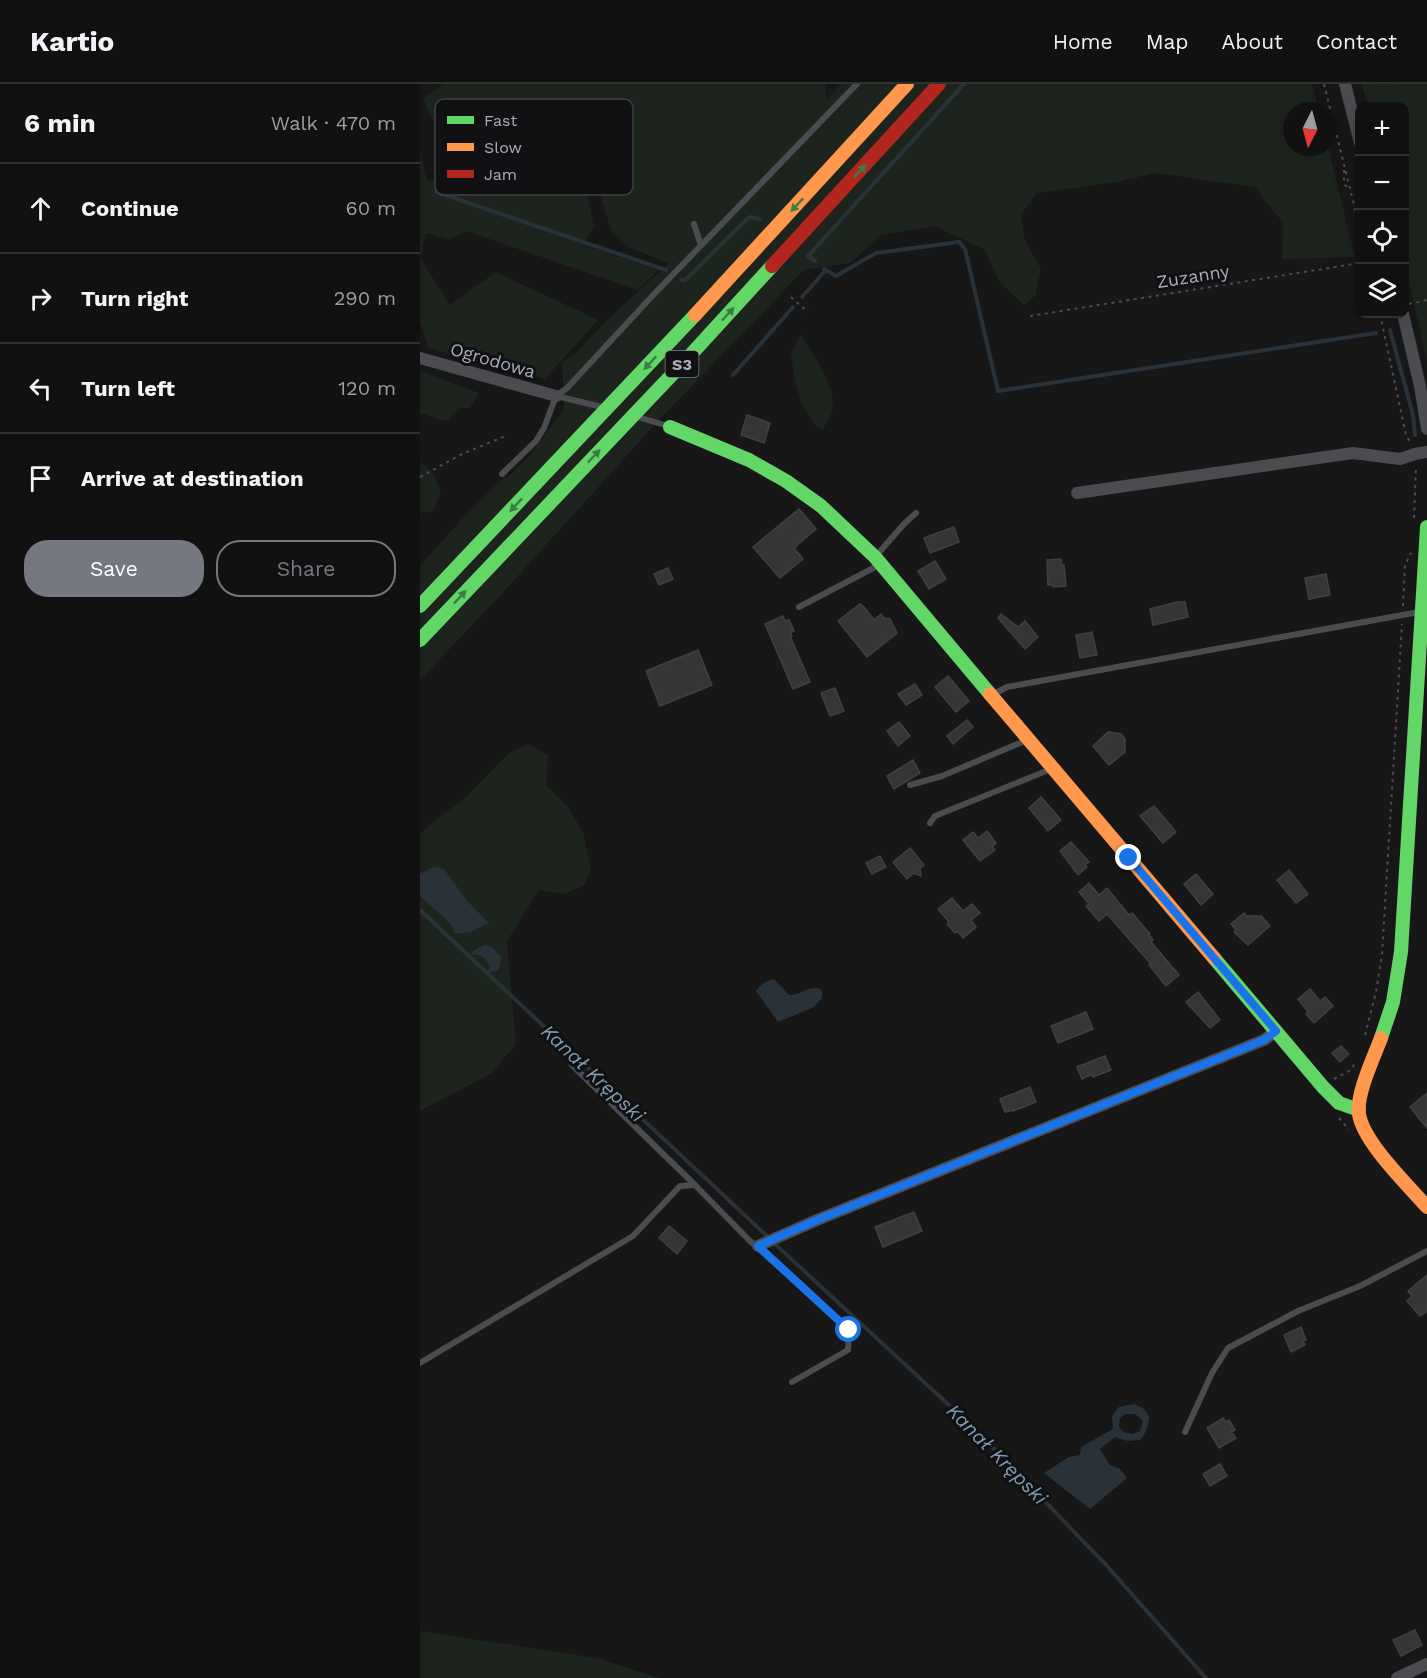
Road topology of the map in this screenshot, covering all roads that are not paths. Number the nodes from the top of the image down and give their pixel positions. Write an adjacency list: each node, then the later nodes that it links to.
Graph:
1 (857, 84): 7 (lane)
2 (907, 84): 11 (main road, S3, one-way to 11)
3 (939, 84): 12 (main road, S3, one-way to 3)
4 (1345, 84): 5 (street)
5 (1355, 126)
6 (694, 224): 7 (lane)
7 (701, 245): 10 (lane)
8 (1404, 318): 14 (street)
9 (420, 358): 10 (street, Ogrodowa)
10 (556, 396): 11 (lane); 16 (lane)
11 (610, 410): 21 (main road, S3, one-way to 21)
12 (629, 415): 13 (lane); 24 (main road, S3, one-way to 12)
13 (670, 427): 20 (main road)
14 (1427, 429)
15 (1421, 453): 17 (street)
16 (502, 474)
17 (1077, 493)
18 (916, 513): 20 (lane)
19 (1420, 527): 23 (main road)
20 (878, 561): 22 (lane); 25 (main road)
21 (420, 606)
22 (799, 607)
23 (1423, 611): 25 (lane); 32 (main road)
24 (420, 640)
25 (992, 695): 26 (main road)
26 (1030, 739): 27 (main road); 28 (lane)
27 (1054, 767): 29 (lane); 30 (main road)
28 (910, 785)
29 (930, 823)
30 (1276, 1031): 32 (main road); 35 (street)
31 (572, 1065): 33 (lane)
32 (1359, 1110): 34 (main road)
33 (695, 1185): 35 (lane); 37 (lane)
34 (1427, 1207)
35 (758, 1246): 38 (lane)
36 (1427, 1251): 39 (lane)
37 (420, 1363)
38 (792, 1382)
39 (1185, 1431)
40 (1427, 1664): 41 (street)
41 (1397, 1678)

